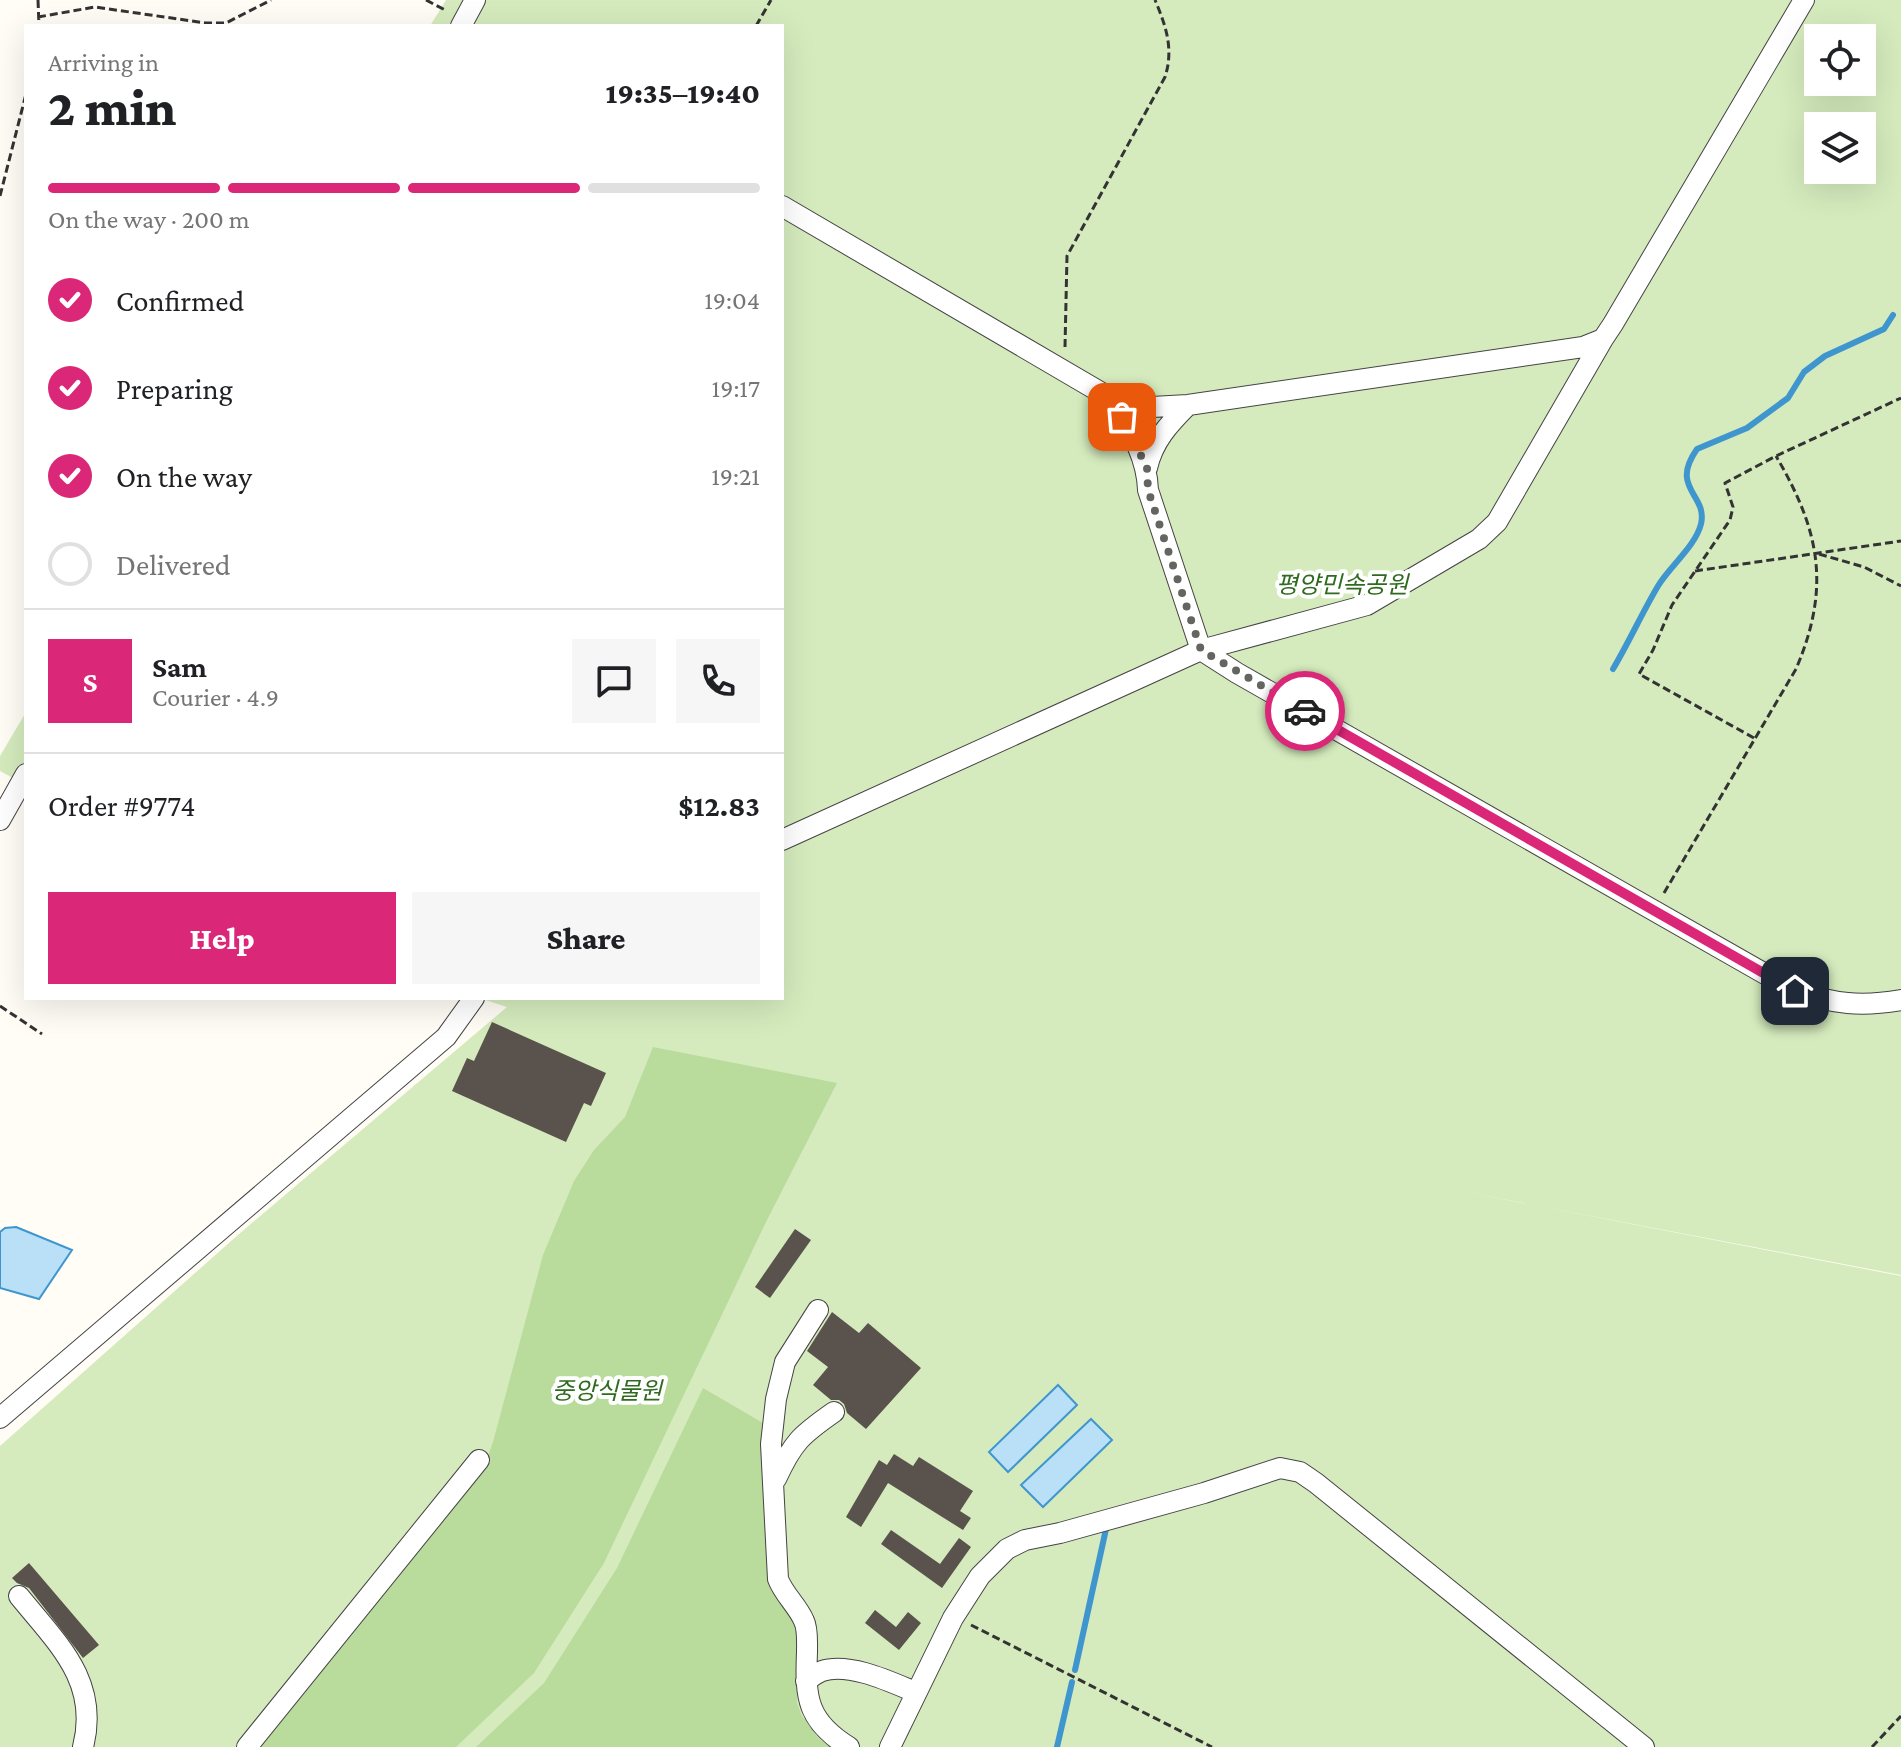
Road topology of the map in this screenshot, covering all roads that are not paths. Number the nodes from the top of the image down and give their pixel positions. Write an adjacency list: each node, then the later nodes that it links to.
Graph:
1 (475, 0): 3 (street)
2 (1804, 0): 5 (street)
3 (463, 24)
4 (784, 207): 6 (street)
5 (1603, 339): 7 (street); 9 (street)
6 (1112, 399): 7 (street); 8 (street)
7 (1188, 405): 8 (street)
8 (1147, 468): 9 (street)
9 (1201, 650): 12 (street); 14 (street)
10 (24, 778): 11 (street)
11 (0, 820)
12 (784, 839)
13 (473, 1000): 17 (street)
14 (1901, 1000)
15 (818, 1310): 19 (street)
16 (834, 1412): 19 (street)
17 (0, 1418)
18 (479, 1460): 24 (street)
19 (774, 1483): 21 (street)
20 (19, 1596): 23 (street)
21 (806, 1681): 22 (street); 25 (street)
22 (915, 1692): 26 (street); 27 (street)
23 (83, 1747)
24 (247, 1747)
25 (849, 1747)
26 (890, 1747)
27 (1644, 1747)

